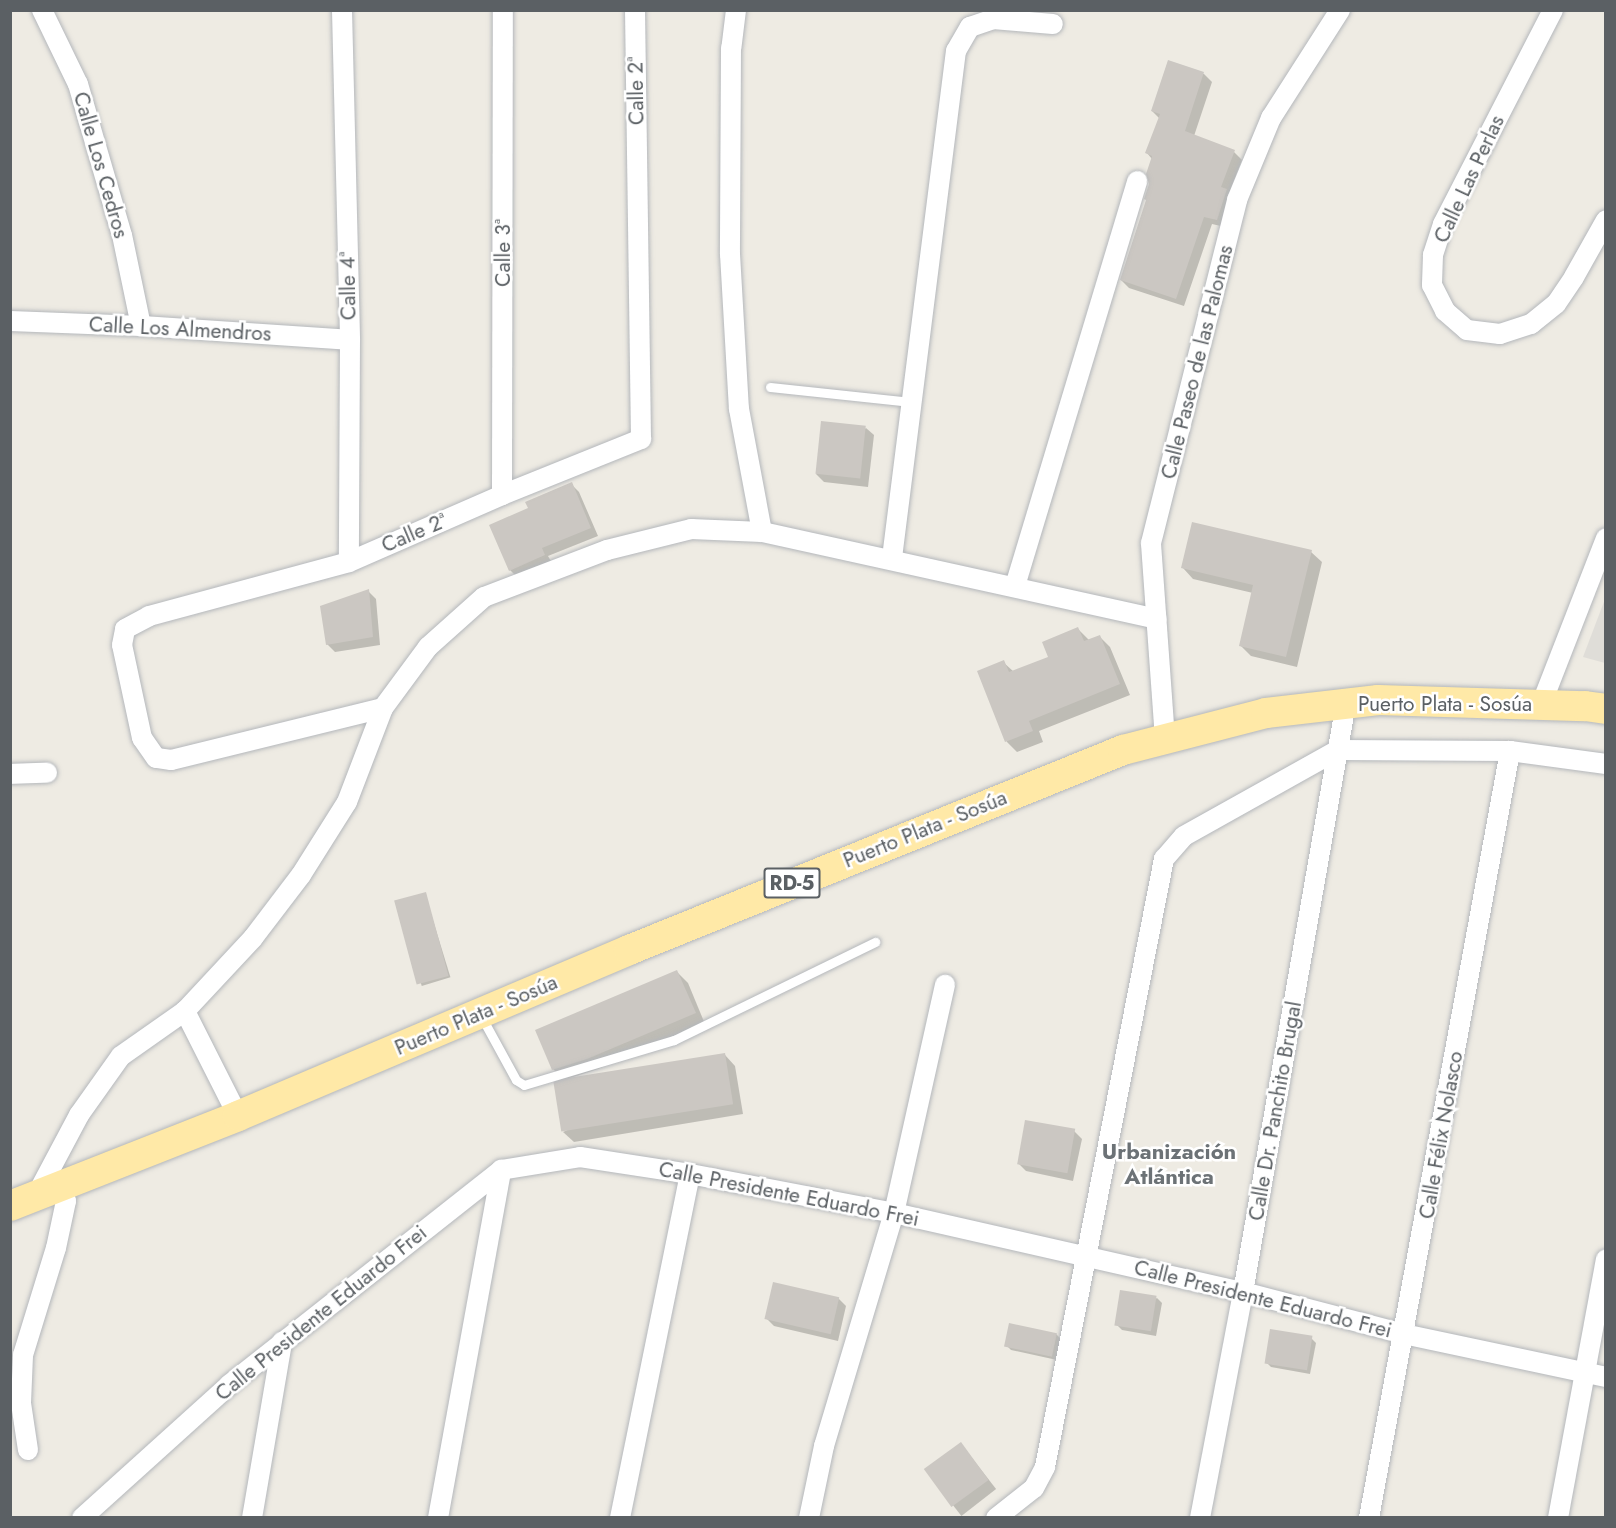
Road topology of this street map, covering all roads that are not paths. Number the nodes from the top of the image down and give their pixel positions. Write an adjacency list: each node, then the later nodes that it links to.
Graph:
1 (42, 10): 12 (street, Calle Los Cedros)
2 (342, 10): 13 (street, Calle 4ª)
3 (503, 10): 16 (street, Calle 3ª)
4 (635, 10): 16 (street, Calle 2ª)
5 (736, 10): 17 (street)
6 (1340, 10): 22 (street, Calle Paseo de las Palomas)
7 (1553, 10): 10 (street, Calle Las Perlas)
8 (1053, 24): 15 (street)
9 (1137, 181): 21 (street)
10 (1605, 220)
11 (10, 321): 12 (street, Calle Los Almendros)
12 (141, 326): 13 (street, Calle Los Almendros)
13 (350, 340): 20 (street, Calle 4ª)
14 (770, 387): 15 (lane)
15 (911, 402): 19 (street)
16 (502, 495): 20 (street, Calle 2ª)
17 (762, 531): 19 (street); 25 (street)
18 (1605, 538): 24 (street)
19 (892, 558): 21 (street)
20 (349, 562): 25 (street, Calle 2ª)
21 (1015, 586): 22 (street)
22 (1156, 619): 27 (street, Calle Paseo de las Palomas)
23 (1346, 704): 24 (main road, Puerto Plata - Sosúa / RD-5); 27 (main road, Puerto Plata - Sosúa / RD-5); 28 (street, Calle Dr. Panchito Brugal)
24 (1541, 705): 26 (main road, Puerto Plata - Sosúa / RD-5)
25 (383, 708): 35 (street)
26 (1605, 709)
27 (1165, 739): 36 (main road, Puerto Plata - Sosúa / RD-5)
28 (1338, 750): 29 (street); 42 (street); 44 (street, Calle Dr. Panchito Brugal)
29 (1510, 752): 30 (street); 45 (street, Calle Félix Nolasco)
30 (1605, 764)
31 (47, 773): 32 (street)
32 (10, 774)
33 (875, 942): 36 (lane)
34 (945, 985): 41 (street)
35 (185, 1011): 37 (street); 40 (street)
36 (479, 1013): 37 (main road, Puerto Plata - Sosúa / RD-5)
37 (238, 1116): 40 (main road, Puerto Plata - Sosúa / RD-5)
38 (501, 1170): 39 (street, Calle Presidente Eduardo Frei); 46 (street, Calle Presidente Eduardo Frei); 52 (street)
39 (690, 1174): 41 (street, Calle Presidente Eduardo Frei); 53 (street)
40 (36, 1196): 49 (street)
41 (894, 1213): 42 (street, Calle Presidente Eduardo Frei); 54 (street)
42 (1084, 1256): 44 (street, Calle Presidente Eduardo Frei); 55 (street)
43 (1605, 1259): 47 (street)
44 (1243, 1292): 45 (street, Calle Presidente Eduardo Frei); 56 (street, Calle Dr. Panchito Brugal)
45 (1404, 1334): 47 (street, Calle Presidente Eduardo Frei); 57 (street, Calle Félix Nolasco)
46 (282, 1342): 50 (street, Calle Presidente Eduardo Frei); 51 (street)
47 (1586, 1372): 48 (street, Calle Presidente Eduardo Frei); 58 (street)
48 (1605, 1377)
49 (28, 1450)
50 (82, 1518)
51 (252, 1518)
52 (438, 1518)
53 (620, 1518)
54 (809, 1518)
55 (996, 1518)
56 (1200, 1518)
57 (1369, 1518)
58 (1558, 1518)

